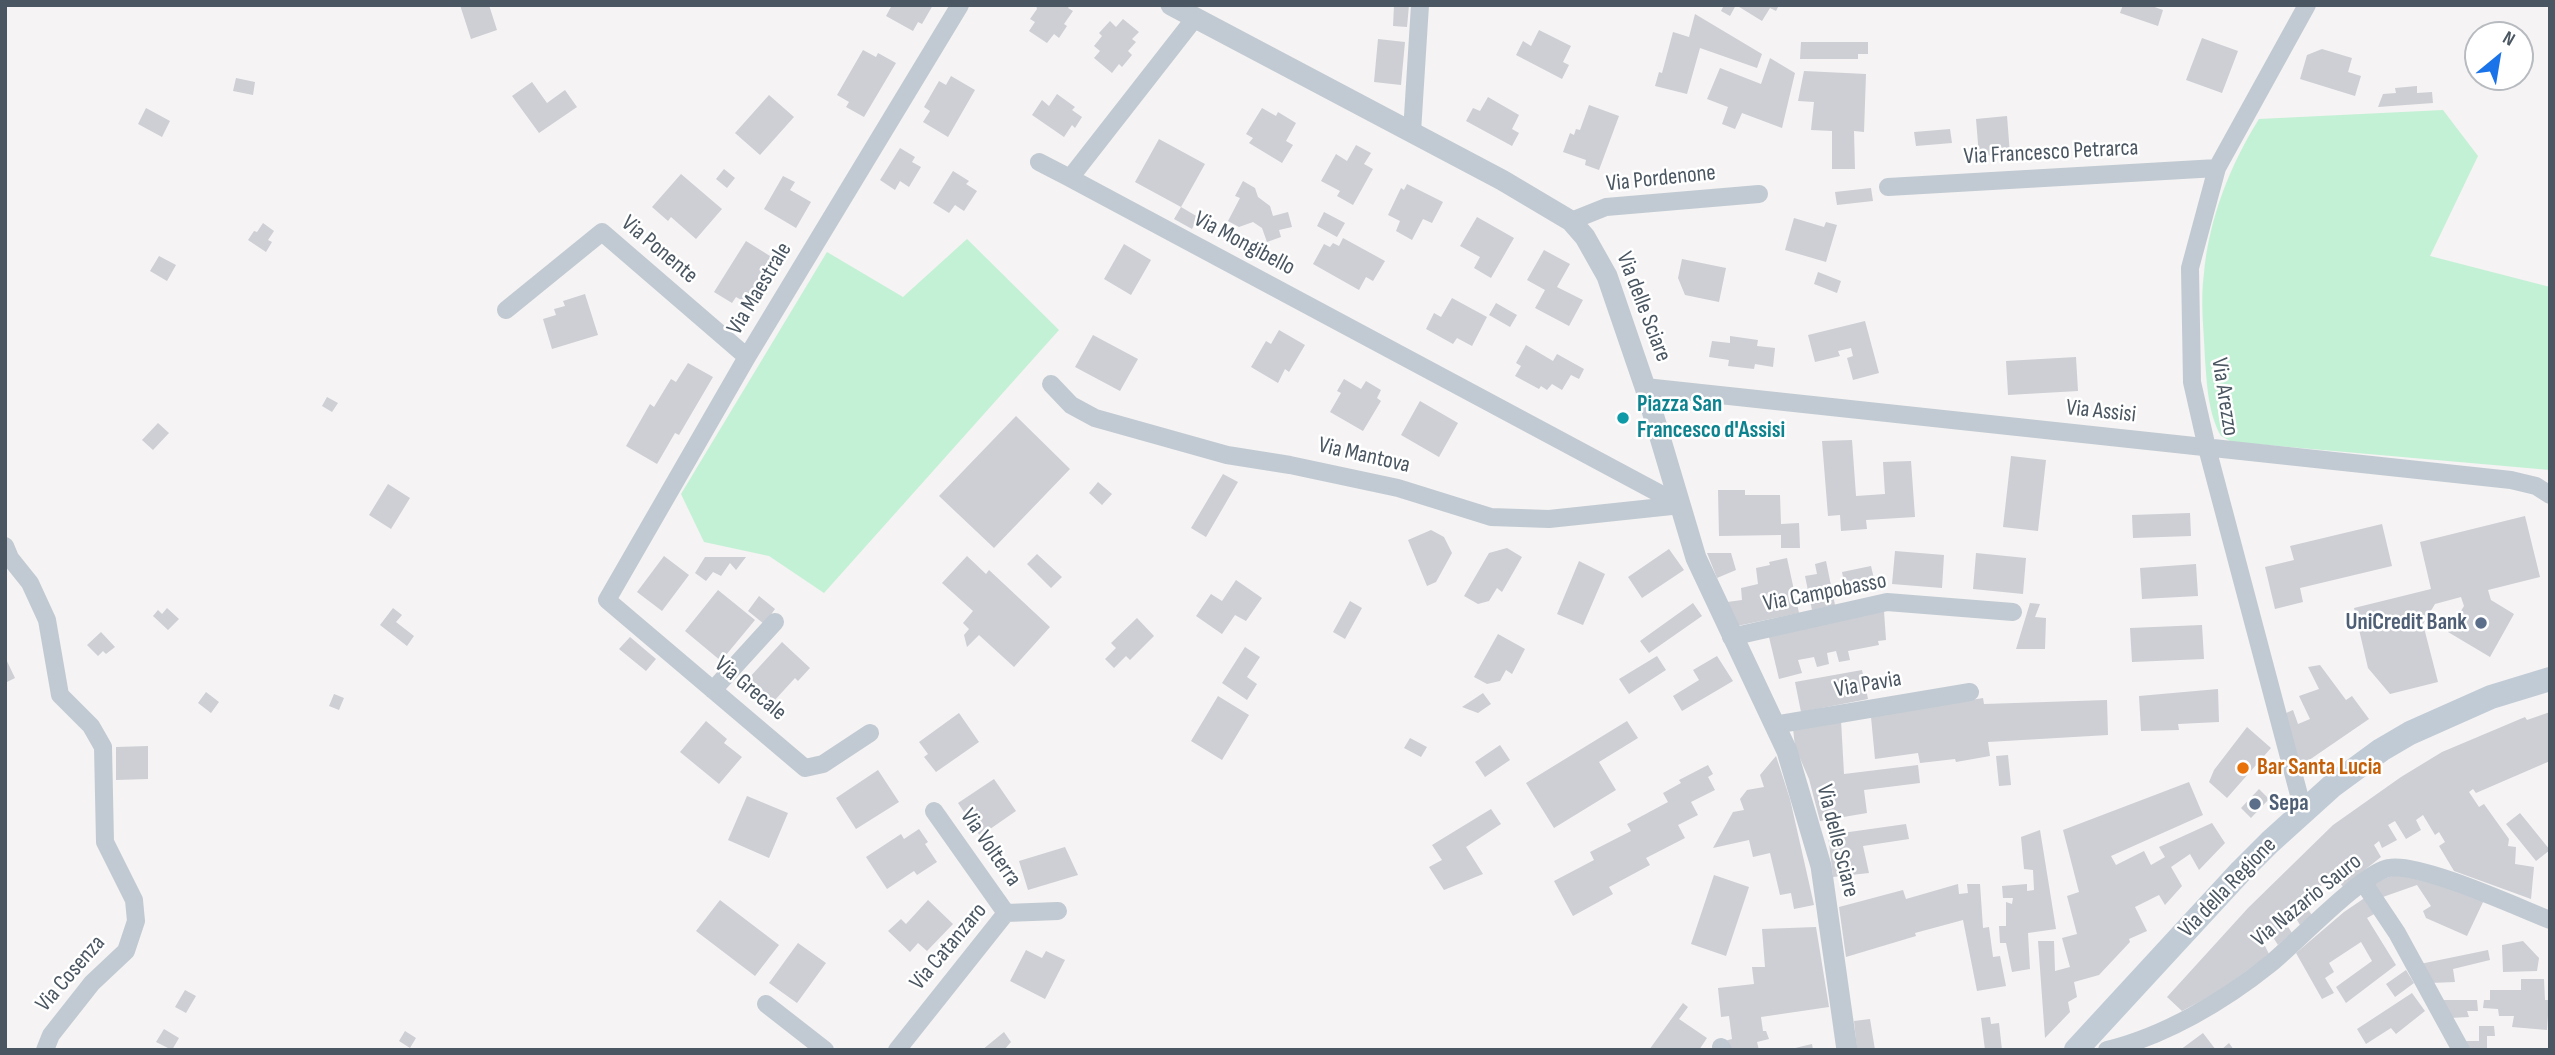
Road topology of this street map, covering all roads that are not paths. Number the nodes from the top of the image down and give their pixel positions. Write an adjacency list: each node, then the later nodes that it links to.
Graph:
1 (960, 5): 14 (street, Via Maestrale)
2 (1171, 5): 5 (street, Via delle Sciare)
3 (1420, 5): 6 (street)
4 (2307, 5): 8 (street, Via Arezzo)
5 (1195, 18): 6 (street, Via delle Sciare); 9 (street)
6 (1412, 132): 12 (street, Via delle Sciare)
7 (1039, 162): 9 (street, Via Mongibello)
8 (2217, 168): 10 (street, Via Francesco Petrarca); 17 (street, Via Arezzo)
9 (1070, 178): 19 (street, Via Mongibello)
10 (1888, 187)
11 (1759, 194): 12 (street, Via Pordenone)
12 (1571, 221): 16 (street, Via delle Sciare)
13 (506, 310): 14 (street, Via Ponente)
14 (747, 357): 21 (street, Via Maestrale)
15 (1051, 384): 19 (street, Via Mantova)
16 (1645, 387): 17 (street, Via Assisi); 19 (street, Via delle Sciare)
17 (2207, 448): 18 (street, Via Assisi); 30 (street, Via Arezzo)
18 (2550, 495)
19 (1681, 505): 24 (street, Via delle Sciare)
20 (5, 545): 37 (street, Via Cosenza)
21 (607, 600): 26 (street, Via Grecale)
22 (2013, 612): 24 (street, Via Campobasso)
23 (775, 622): 26 (street)
24 (1731, 637): 28 (street, Via delle Sciare)
25 (2550, 679): 30 (main road, Via della Regione)
26 (712, 690): 29 (street, Via Grecale)
27 (1970, 692): 28 (street, Via Pavia)
28 (1774, 725): 40 (street, Via delle Sciare)
29 (870, 733)
30 (2304, 810): 41 (main road, Via della Regione)
31 (934, 811): 34 (street, Via Volterra)
32 (2362, 882): 35 (street, Via Nazario Sauro); 42 (street, Via Nazario Sauro); 43 (street)
33 (1058, 911): 34 (street, Via Catanzaro)
34 (1006, 913): 39 (street, Via Catanzaro)
35 (2550, 920)
36 (766, 1004): 38 (street)
37 (45, 1050)
38 (825, 1050)
39 (897, 1050)
40 (1847, 1050)
41 (2076, 1050)
42 (2107, 1050)
43 (2461, 1050)

